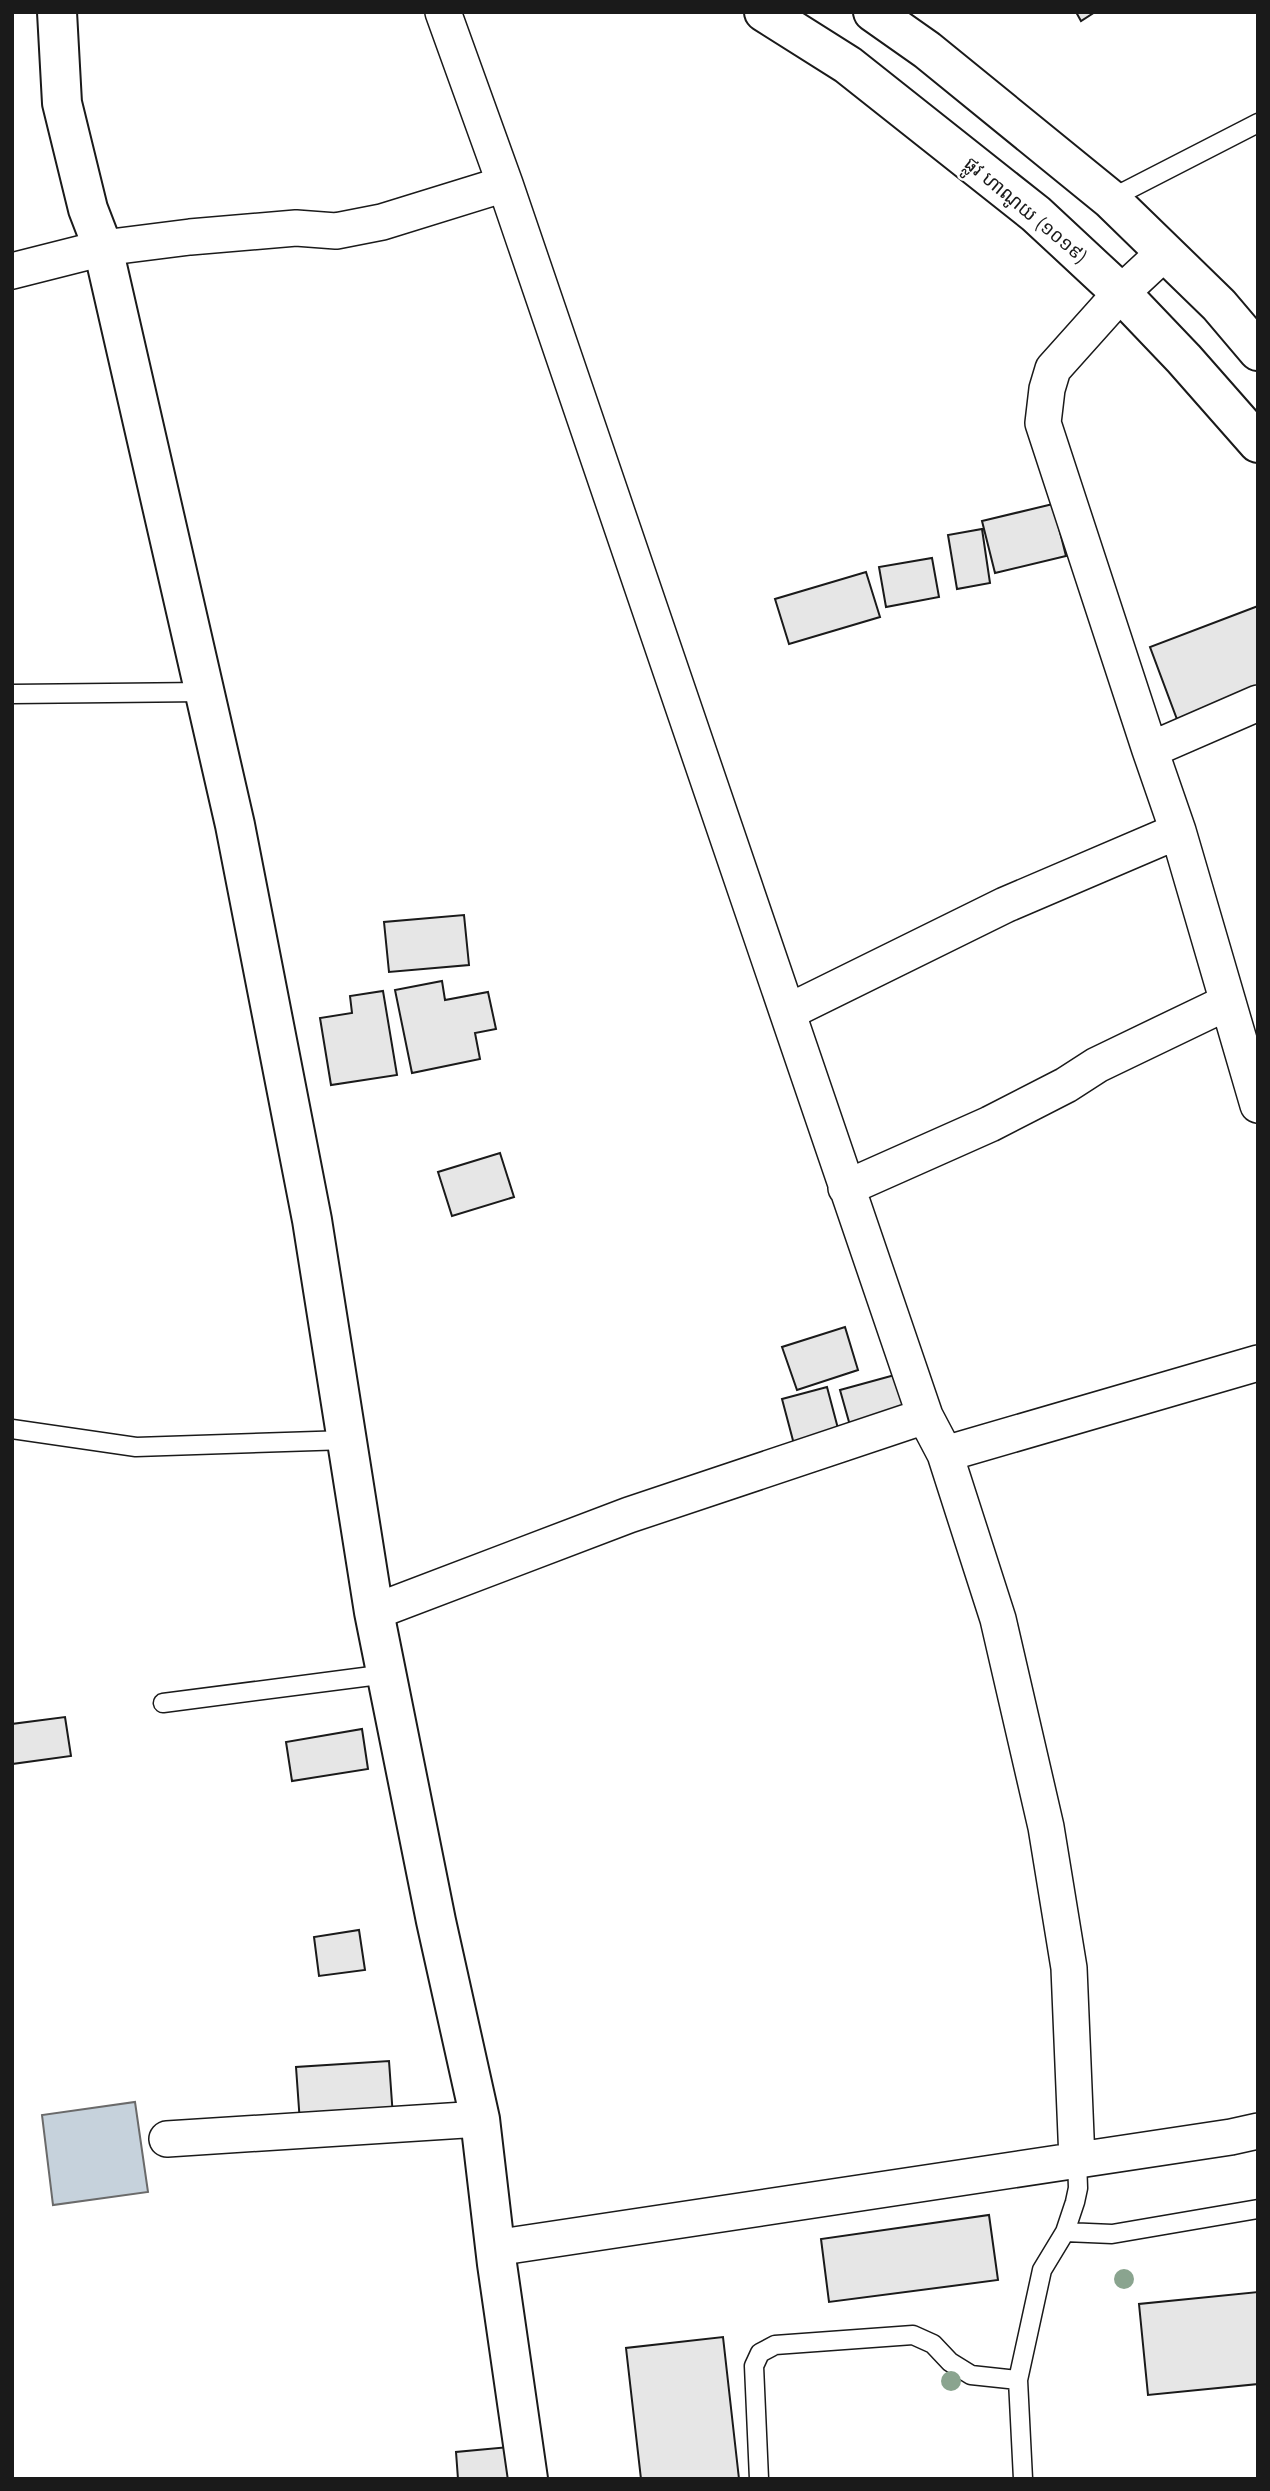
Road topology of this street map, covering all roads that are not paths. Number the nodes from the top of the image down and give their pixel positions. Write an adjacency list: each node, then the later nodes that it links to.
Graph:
1 (57, 12): 8 (street)
2 (443, 12): 6 (street)
3 (764, 12): 11 (street, ផ្លូវ ហាណូយ (១០១៩))
4 (873, 12): 7 (street)
5 (1258, 123): 7 (lane)
6 (505, 184): 8 (street); 20 (street)
7 (1110, 200): 9 (street)
8 (103, 248): 10 (street); 14 (street)
9 (1164, 253): 11 (street); 12 (street)
10 (12, 271)
11 (1121, 293): 13 (street, ផ្លូវ ហាណូយ (១០១៩)); 17 (street)
12 (1258, 351)
13 (1258, 443)
14 (205, 692): 15 (lane); 26 (street)
15 (12, 694)
16 (1258, 703): 17 (street)
17 (1150, 750): 18 (street)
18 (1178, 831): 19 (street); 20 (street)
19 (1228, 1002): 21 (street); 22 (street)
20 (788, 1012): 22 (street)
21 (1258, 1105)
22 (846, 1188): 24 (street)
23 (1258, 1363): 27 (street)
24 (925, 1416): 27 (street); 28 (street)
25 (12, 1429): 26 (lane)
26 (347, 1440): 28 (street)
27 (945, 1454): 34 (street)
28 (374, 1612): 29 (street)
29 (387, 1674): 30 (lane); 31 (street)
30 (163, 1703)
31 (480, 2119): 33 (street); 37 (street)
32 (1258, 2131): 34 (street)
33 (167, 2139)
34 (1077, 2160): 36 (lane); 37 (street)
35 (1258, 2209): 36 (lane)
36 (1065, 2232): 38 (lane)
37 (495, 2248): 39 (street)
38 (1018, 2380): 40 (lane); 41 (lane)
39 (528, 2479)
40 (759, 2479)
41 (1023, 2479)

